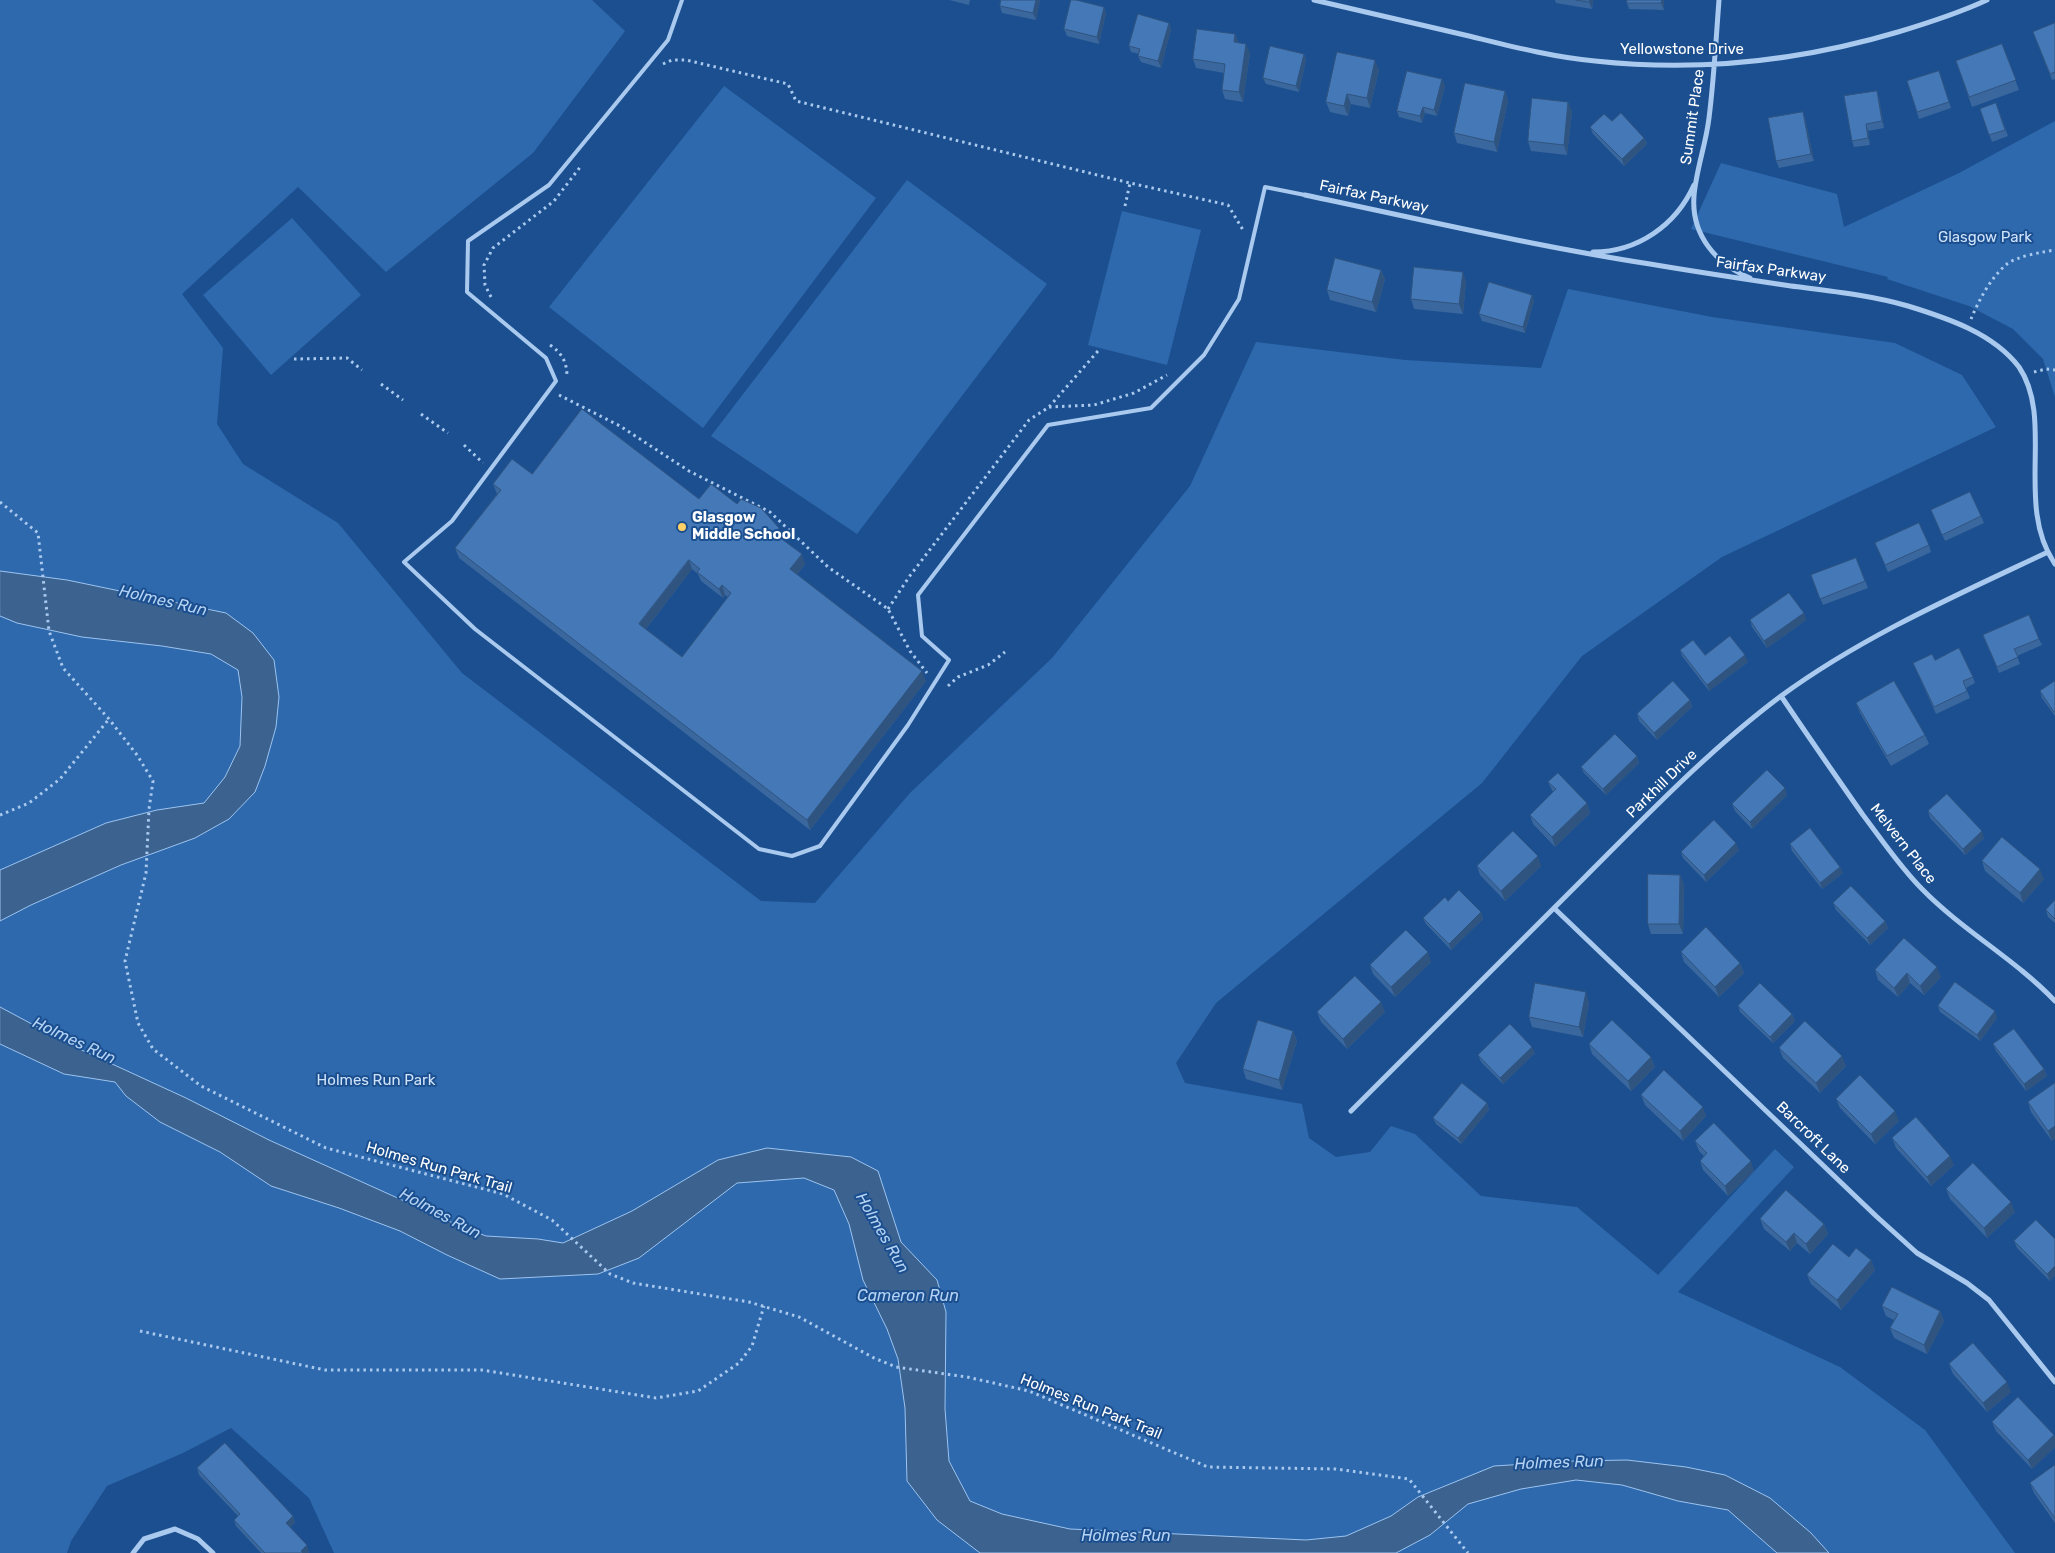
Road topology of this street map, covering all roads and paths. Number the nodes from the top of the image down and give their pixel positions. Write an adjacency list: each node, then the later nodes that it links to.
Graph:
1 (682, 0): 11 (lane)
2 (1314, 0): 5 (street, Yellowstone Drive)
3 (1719, 0): 6 (street, Summit Place)
4 (1987, 0): 6 (street, Yellowstone Drive)
5 (1336, 3): 6 (street, Yellowstone Drive)
6 (1714, 65): 9 (street, Summit Place)
7 (659, 67): 10 (path)
8 (585, 161): 17 (path)
9 (1697, 178): 15 (street, Summit Place); 16 (street, Summit Place)
10 (1130, 183): 12 (path); 13 (path)
11 (1305, 194): 15 (street, Fairfax Parkway)
12 (1125, 206)
13 (1244, 231)
14 (2055, 250): 18 (path)
15 (1578, 251): 16 (street, Fairfax Parkway)
16 (1758, 281): 18 (street, Fairfax Parkway)
17 (493, 301)
18 (1968, 329): 25 (street, Fairfax Parkway)
19 (544, 340): 26 (path)
20 (1098, 351): 30 (path)
21 (294, 359): 22 (path)
22 (362, 370)
23 (2055, 370): 25 (path)
24 (1170, 373): 30 (path)
25 (2024, 375): 36 (street, Fairfax Parkway)
26 (567, 382)
27 (382, 384): 29 (path)
28 (562, 388): 38 (path)
29 (403, 400)
30 (1049, 407): 38 (path)
31 (421, 414): 32 (path)
32 (448, 433)
33 (464, 445): 34 (path)
34 (484, 464)
35 (0, 502): 43 (path, Holmes Run Park Trail)
36 (2048, 552): 37 (street, Fairfax Parkway); 42 (street, Parkhill Drive)
37 (2055, 564)
38 (888, 609): 40 (path)
39 (1005, 652): 41 (path)
40 (927, 673)
41 (948, 686)
42 (1781, 696): 45 (street, Parkhill Drive); 46 (street, Melvern Place)
43 (109, 719): 44 (path); 48 (path, Holmes Run Park Trail)
44 (0, 815)
45 (1554, 908): 47 (street, Parkhill Drive); 50 (street, Barcroft Lane)
46 (2055, 1001)
47 (1351, 1111)
48 (764, 1306): 49 (path); 53 (path, Holmes Run Park Trail)
49 (140, 1331)
50 (2055, 1382)
51 (133, 1553): 52 (street)
52 (213, 1553)
53 (1468, 1553)

